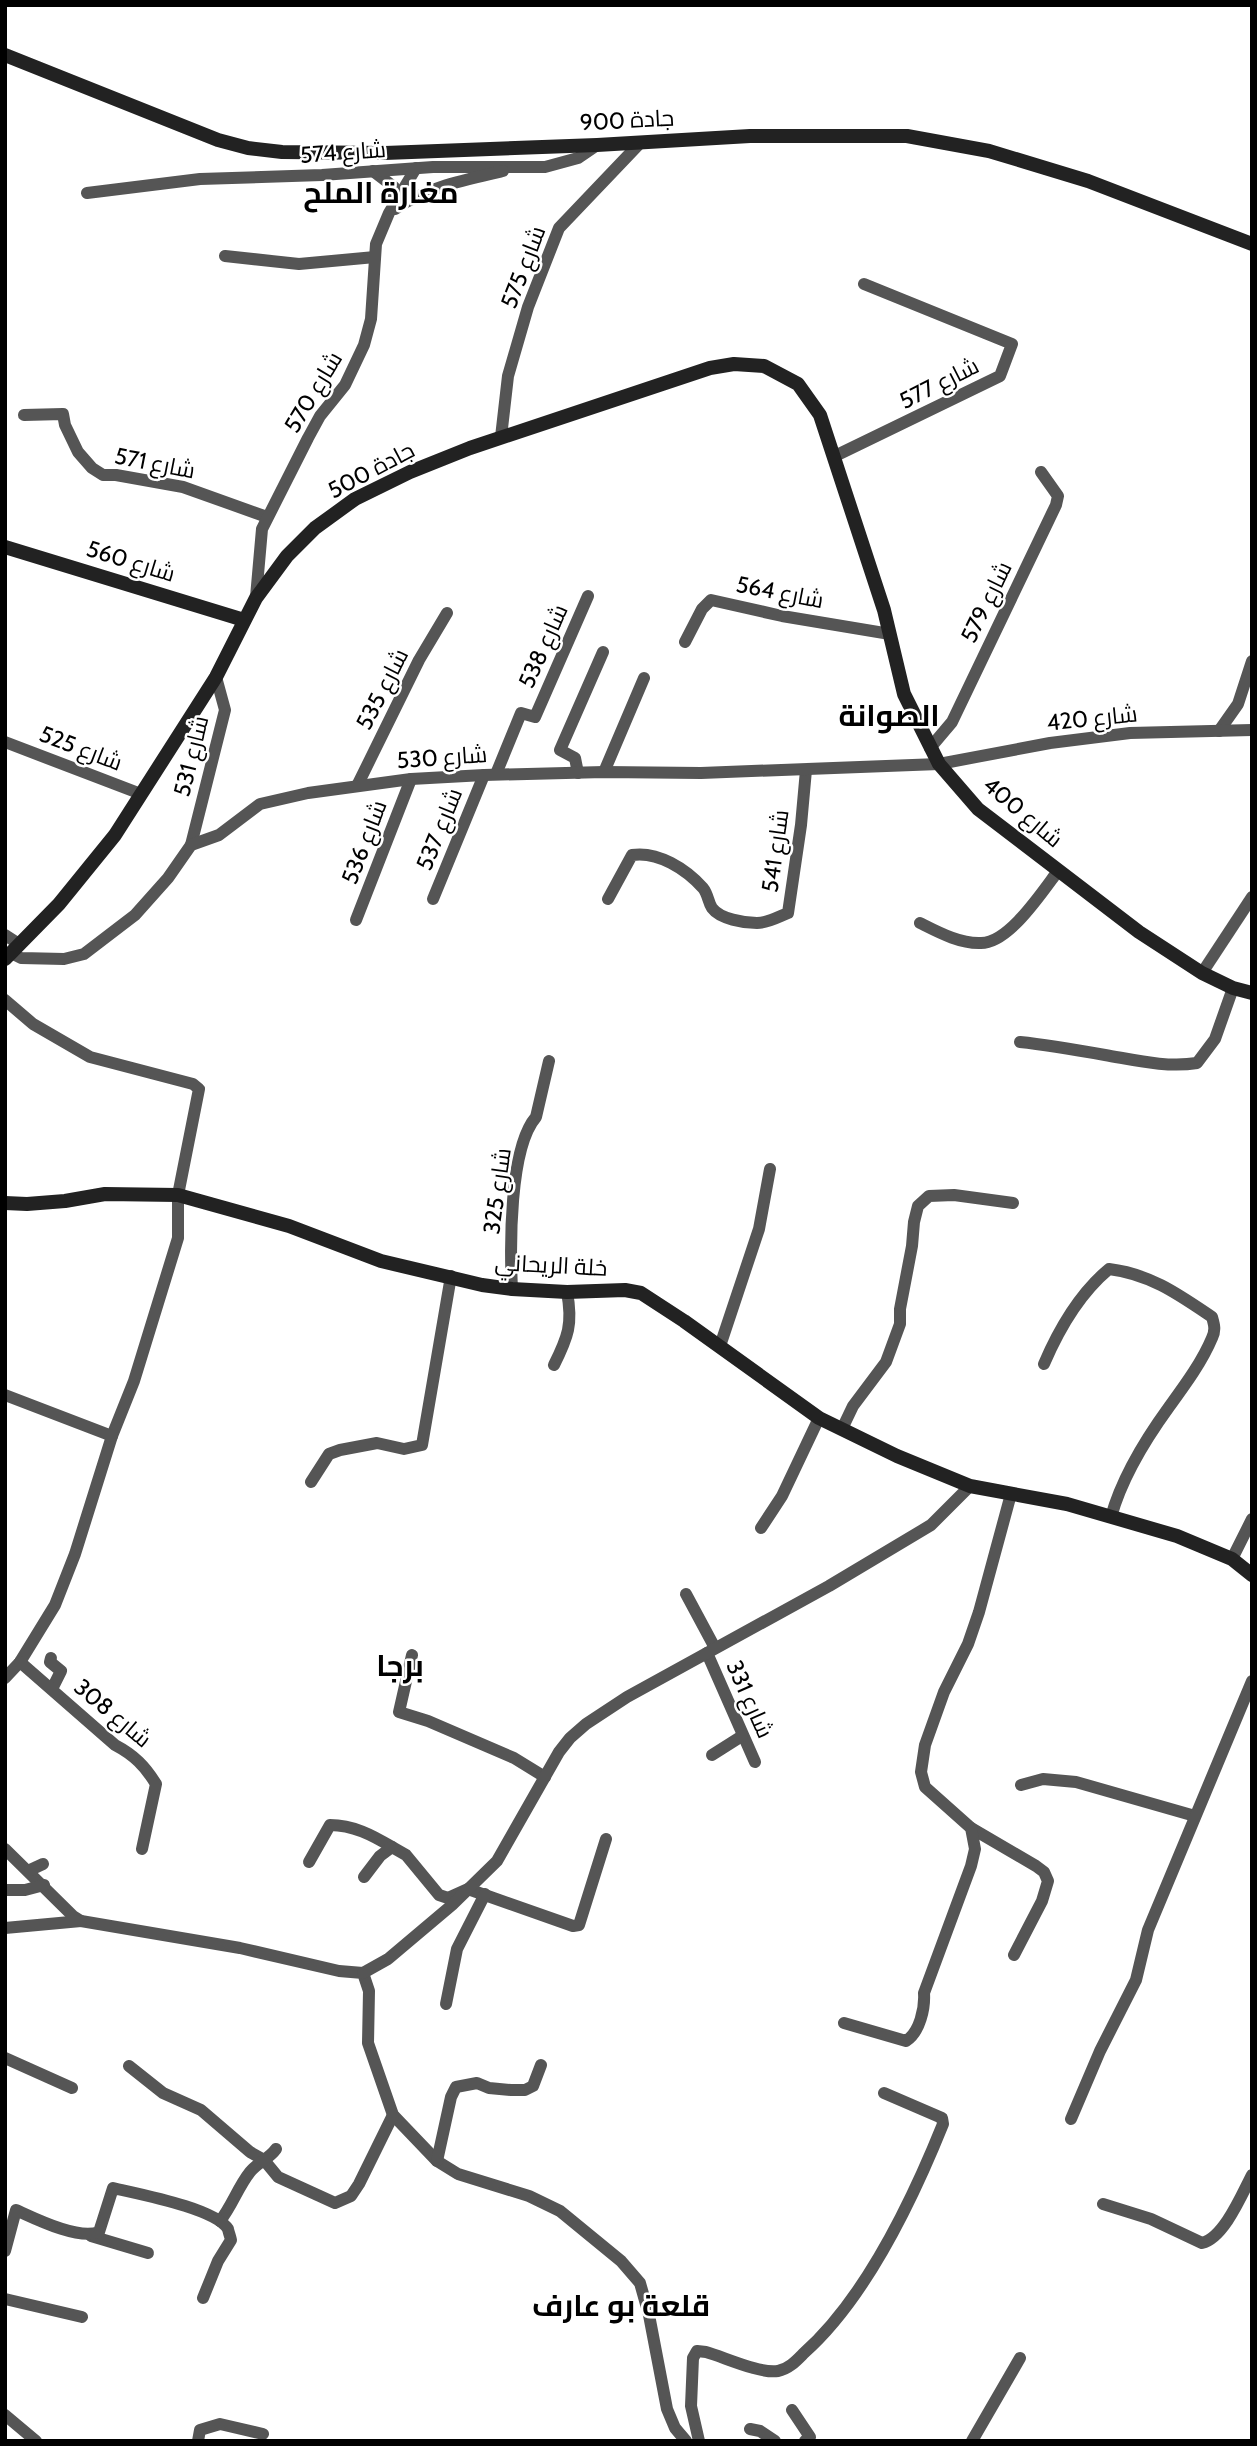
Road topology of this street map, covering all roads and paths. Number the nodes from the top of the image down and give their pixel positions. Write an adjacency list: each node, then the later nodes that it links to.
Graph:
1 (5, 55): 3 (main road, جادة 900)
2 (641, 142): 3 (main road, جادة 900); 9 (main road, جادة 900); 14 (street, شارع 575)
3 (597, 145): 5 (street, شارع 574)
4 (416, 168): 5 (street, شارع 574); 6 (street, شارع 574); 8 (street, شارع 570)
5 (520, 168): 8 (street)
6 (373, 171): 7 (street, شارع 574); 8 (street)
7 (87, 193)
8 (389, 213): 11 (street, شارع 570)
9 (1252, 244)
10 (225, 256): 11 (street)
11 (375, 257): 17 (street, شارع 570)
12 (864, 284): 15 (street, شارع 577)
13 (24, 415): 17 (street, شارع 571)
14 (501, 437): 15 (main road, جادة 500); 20 (main road, جادة 500)
15 (835, 456): 23 (main road, شارع 400)
16 (1041, 472): 32 (street, شارع 579)
17 (267, 517): 20 (street, شارع 570)
18 (5, 547): 22 (main road, شارع 560)
19 (588, 596): 37 (street, شارع 538)
20 (256, 598): 22 (main road, جادة 500)
21 (447, 612): 39 (street, شارع 535)
22 (244, 620): 27 (main road, جادة 500)
23 (890, 634): 24 (street, شارع 564); 32 (main road, شارع 400)
24 (685, 642)
25 (603, 652): 36 (street)
26 (1252, 661): 29 (street)
27 (216, 677): 40 (main road, جادة 500); 41 (street, شارع 531)
28 (644, 678): 35 (street)
29 (1219, 730): 30 (street, شارع 420); 33 (street, شارع 420)
30 (1252, 730)
31 (5, 742): 40 (street, شارع 525)
32 (930, 748): 33 (main road, شارع 400)
33 (939, 764): 34 (street, شارع 530); 42 (main road, شارع 400)
34 (806, 770): 35 (street, شارع 530); 45 (street, شارع 541)
35 (604, 772): 36 (street, شارع 530)
36 (578, 773): 37 (street, شارع 530)
37 (490, 774): 38 (street, شارع 530); 44 (street, شارع 537)
38 (411, 779): 39 (street, شارع 530); 46 (street, شارع 536)
39 (357, 786): 41 (street, شارع 530)
40 (141, 794): 49 (main road, جادة 500)
41 (191, 845): 49 (street)
42 (1058, 871): 47 (street); 50 (main road, شارع 400)
43 (1252, 897): 50 (street)
44 (433, 899)
45 (608, 899)
46 (356, 920)
47 (920, 923)
48 (5, 935): 49 (street)
49 (12, 952)
50 (1202, 973): 51 (main road, شارع 400)
51 (1233, 988): 52 (main road, شارع 400); 54 (street)
52 (1252, 993)
53 (5, 1000): 57 (street)
54 (1020, 1042)
55 (549, 1061): 61 (street, شارع 325)
56 (770, 1169): 63 (street)
57 (178, 1195): 58 (main road, خلة الريحاني); 60 (main road, خلة الريحاني); 69 (street)
58 (5, 1203)
59 (1013, 1203): 68 (street)
60 (451, 1276): 61 (main road, خلة الريحاني); 70 (street)
61 (512, 1289): 62 (main road, خلة الريحاني)
62 (567, 1292): 63 (main road, خلة الريحاني); 65 (street)
63 (720, 1346): 67 (main road, خلة الريحاني)
64 (1044, 1364): 73 (street)
65 (554, 1365)
66 (5, 1395): 69 (street)
67 (819, 1418): 68 (main road, خلة الريحاني); 75 (street)
68 (842, 1429): 71 (main road, خلة الريحاني)
69 (112, 1436): 82 (street)
70 (311, 1482)
71 (970, 1486): 72 (main road, خلة الريحاني); 79 (street)
72 (1011, 1494): 73 (main road, خلة الريحاني); 92 (street)
73 (1111, 1517): 76 (main road, خلة الريحاني)
74 (1252, 1519): 76 (street)
75 (761, 1528)
76 (1232, 1559): 77 (main road, خلة الريحاني)
77 (1252, 1575)
78 (686, 1594): 79 (street, شارع 331)
79 (711, 1651): 86 (street, شارع 331); 89 (street)
80 (412, 1655): 89 (street)
81 (51, 1658): 85 (street)
82 (20, 1662): 83 (street); 85 (street, شارع 308)
83 (5, 1678)
84 (1252, 1681): 91 (street)
85 (52, 1689): 96 (street, شارع 308)
86 (742, 1736): 87 (street); 88 (street, شارع 331)
87 (712, 1755)
88 (755, 1762)
89 (545, 1777): 103 (street)
90 (1021, 1785): 91 (street)
91 (1195, 1816): 118 (street)
92 (971, 1828): 108 (street); 111 (street)
93 (606, 1839): 105 (street)
94 (392, 1847): 97 (street); 101 (street); 103 (street)
95 (5, 1849): 99 (street)
96 (142, 1849)
97 (309, 1862)
98 (43, 1864): 99 (street)
99 (27, 1868): 100 (street); 102 (street)
100 (16, 1877)
101 (365, 1877)
102 (44, 1885): 104 (street); 106 (street)
103 (468, 1889): 105 (street); 109 (street)
104 (5, 1890)
105 (485, 1894): 110 (street)
106 (81, 1921): 107 (street); 109 (street)
107 (5, 1928)
108 (1014, 1955)
109 (363, 1973): 117 (street)
110 (446, 2004)
111 (844, 2023)
112 (5, 2058): 115 (street)
113 (541, 2065): 121 (street)
114 (129, 2066): 120 (street)
115 (72, 2088)
116 (884, 2093): 140 (street)
117 (393, 2115): 120 (street); 121 (street)
118 (1071, 2119)
119 (276, 2149): 120 (street)
120 (264, 2160): 125 (street)
121 (437, 2161): 139 (street)
122 (1252, 2175): 123 (street)
123 (1103, 2204)
124 (11, 2208): 126 (street); 127 (street)
125 (220, 2221): 126 (street); 129 (street)
126 (90, 2236): 128 (street)
127 (5, 2251)
128 (148, 2253)
129 (203, 2298)
130 (5, 2299): 131 (street)
131 (82, 2317)
132 (1020, 2358): 143 (street)
133 (792, 2410): 142 (street)
134 (5, 2416): 137 (street)
135 (750, 2429): 141 (street)
136 (263, 2434): 138 (street)
137 (36, 2441)
138 (198, 2441)
139 (686, 2441)
140 (699, 2441)
141 (775, 2441)
142 (805, 2441)
143 (972, 2441)

